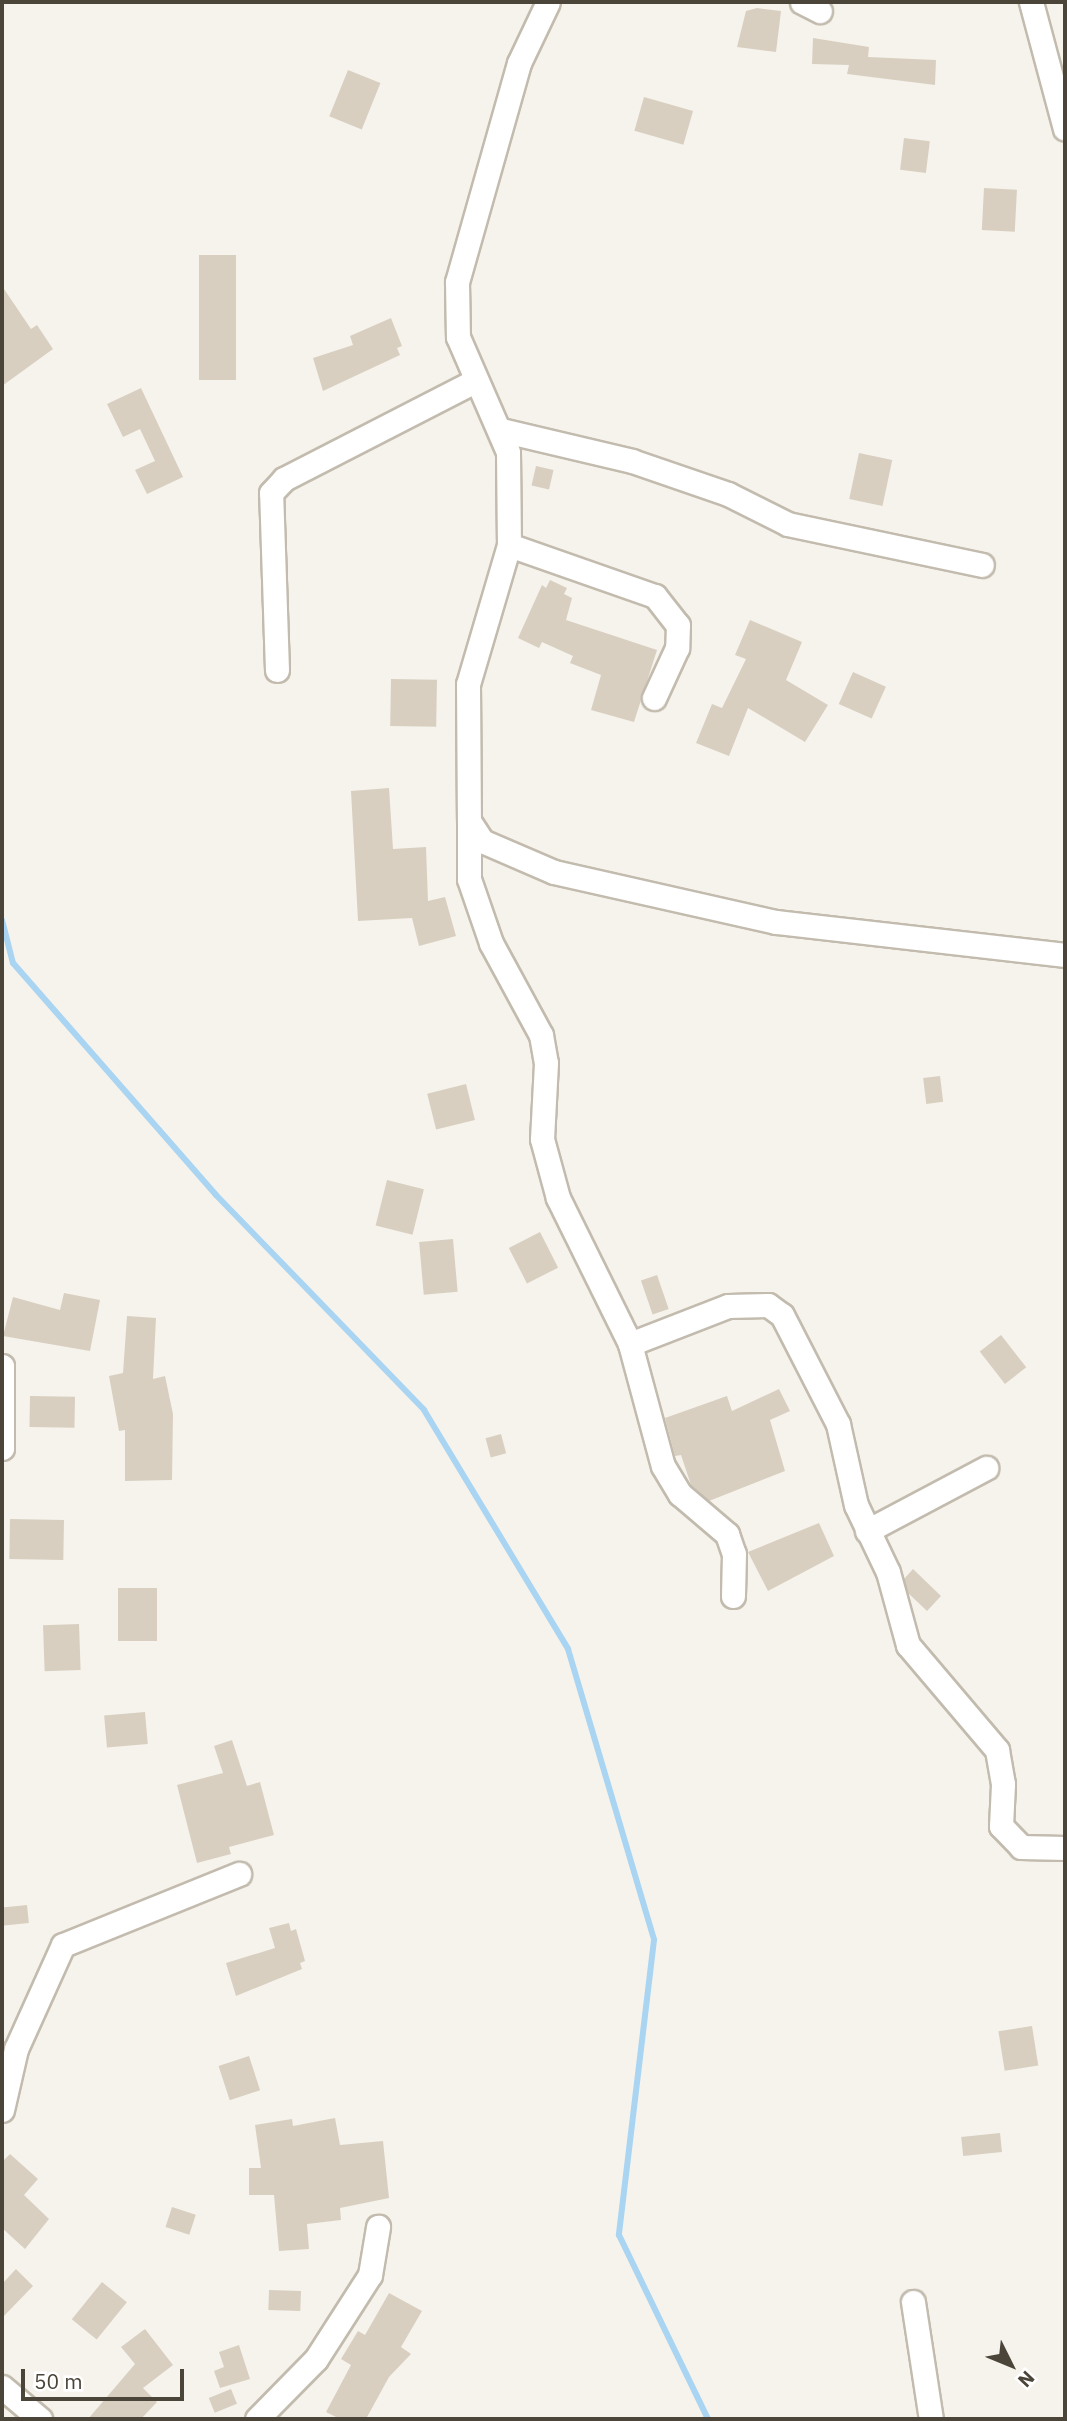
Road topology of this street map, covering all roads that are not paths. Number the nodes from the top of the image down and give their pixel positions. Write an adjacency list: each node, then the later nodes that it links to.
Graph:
1 (548, 2): 4 (street)
2 (1031, 2): 3 (street)
3 (1065, 129)
4 (475, 381): 5 (street); 8 (street)
5 (500, 430): 6 (street); 7 (street)
6 (509, 545): 9 (street); 10 (street)
7 (982, 565)
8 (277, 670)
9 (654, 698)
10 (469, 821): 11 (street); 12 (street)
11 (1065, 955)
12 (630, 1345): 16 (street); 17 (street)
13 (2, 1366): 14 (street)
14 (2, 1448)
15 (986, 1468): 16 (street)
16 (867, 1531): 18 (street)
17 (733, 1596)
18 (1065, 1848)
19 (239, 1874): 20 (street)
20 (2, 2110)
21 (378, 2227): 25 (street)
22 (914, 2302): 26 (street)
23 (2, 2387): 24 (street)
24 (40, 2419)
25 (257, 2419)
26 (931, 2419)

